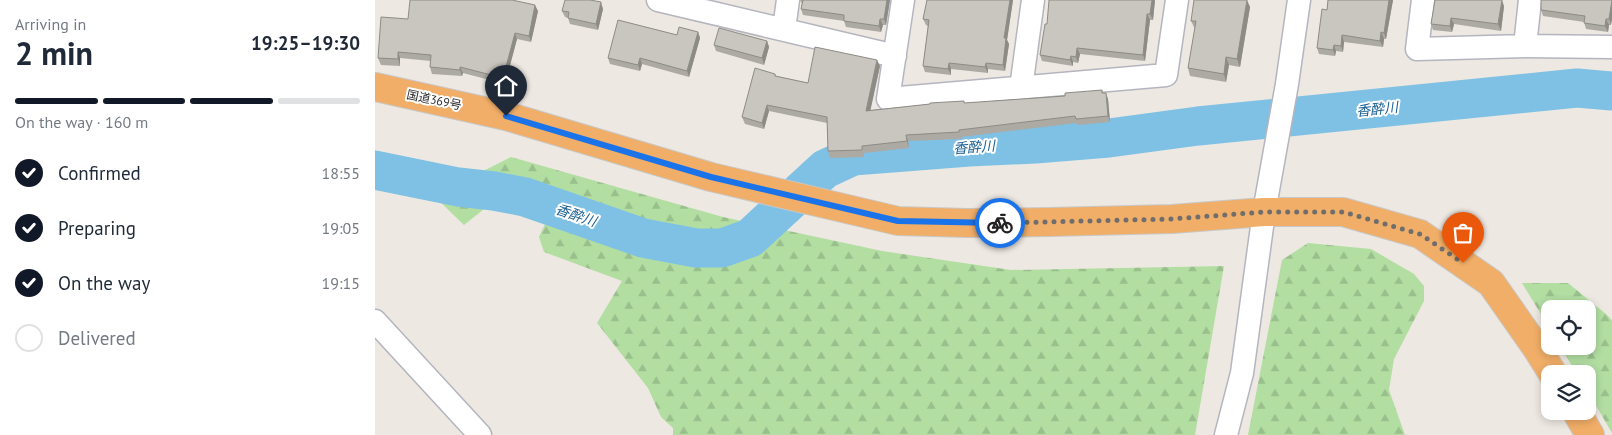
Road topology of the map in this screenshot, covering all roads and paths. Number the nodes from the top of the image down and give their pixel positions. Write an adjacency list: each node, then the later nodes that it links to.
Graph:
1 (658, 0): 9 (street)
2 (788, 0): 9 (street)
3 (903, 0): 12 (street)
4 (1033, 0): 14 (street)
5 (1177, 0): 14 (street)
6 (1299, 0): 15 (street)
7 (1423, 0): 10 (street)
8 (1530, 0): 10 (street)
9 (784, 29): 12 (street)
10 (1525, 46): 11 (street)
11 (1612, 47)
12 (895, 56): 14 (street)
13 (375, 87): 15 (highway, 国道369号)
14 (1021, 88)
15 (1264, 212): 17 (highway, 国道369号); 20 (street)
16 (375, 321): 19 (street)
17 (1548, 365)
18 (1581, 420): 21 (highway)
19 (480, 435)
20 (1226, 435)
21 (1590, 435)

